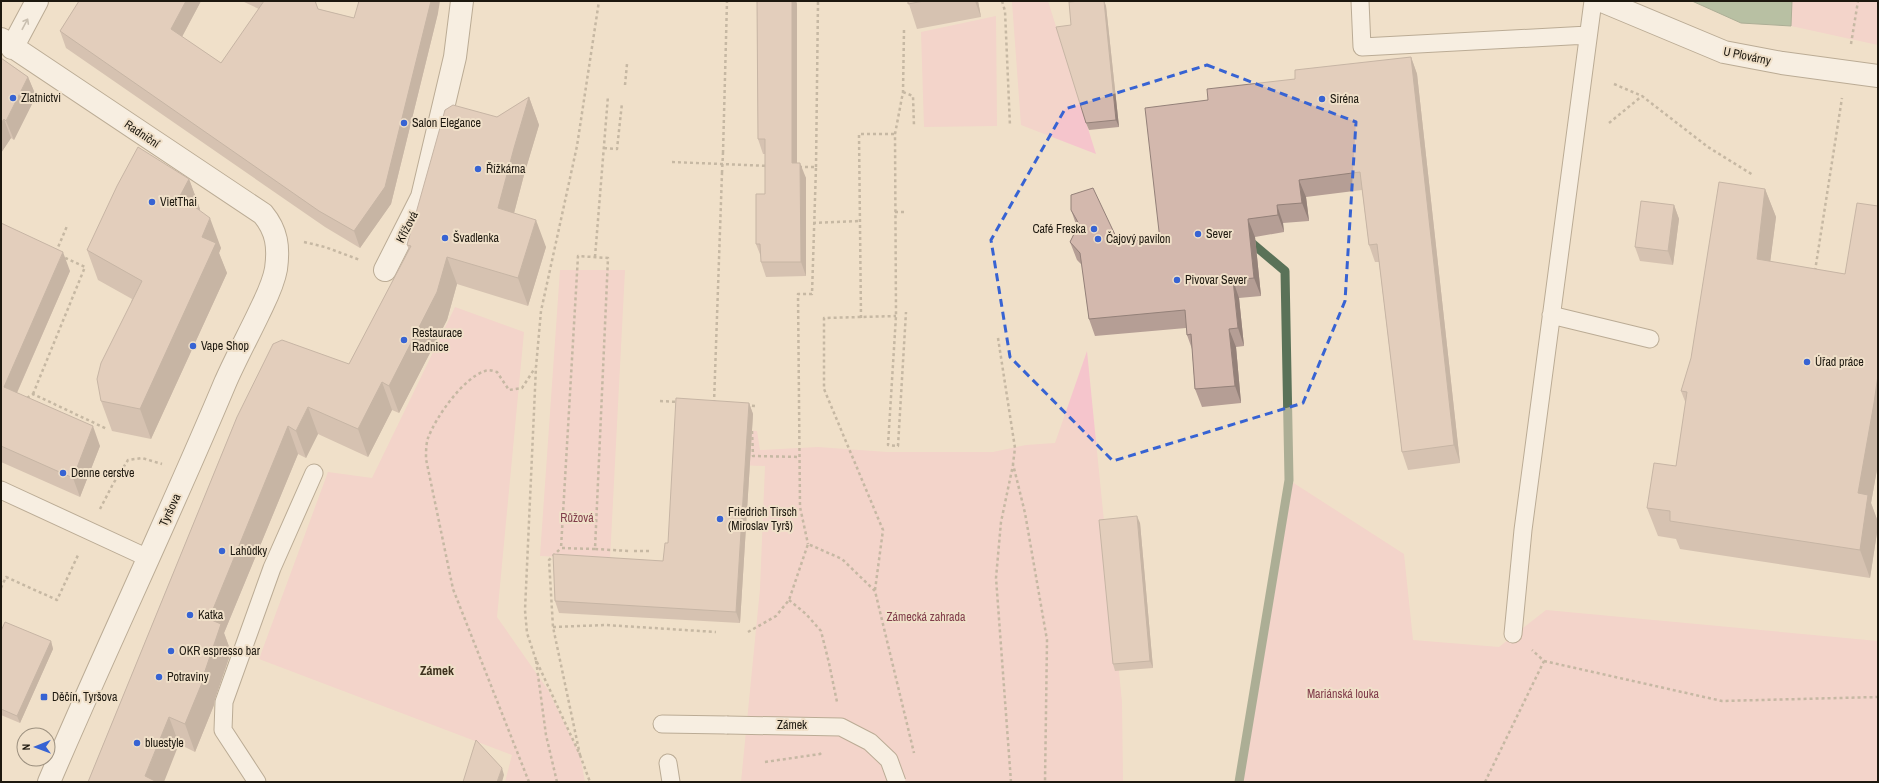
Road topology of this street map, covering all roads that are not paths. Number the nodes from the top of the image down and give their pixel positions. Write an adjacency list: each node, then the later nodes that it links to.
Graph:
1 (37, 1): 7 (street, one-way to 1)
2 (462, 1): 10 (street, Křížová)
3 (1360, 1): 6 (lane)
4 (1593, 1): 6 (lane)
5 (1602, 1): 8 (street, U Plovárny)
6 (1588, 35): 11 (lane)
7 (6, 44): 9 (street, Radniční)
8 (1878, 76)
9 (276, 236): 15 (street, Tyršova)
10 (385, 270)
11 (1551, 315): 12 (lane); 16 (lane)
12 (1650, 339)
13 (314, 473): 20 (lane)
14 (1, 490): 15 (lane)
15 (148, 558): 19 (street, Tyršova)
16 (1513, 634)
17 (662, 724): 22 (lane, Zámek, bridge)
18 (668, 764): 21 (lane)
19 (49, 782)
20 (257, 782)
21 (671, 782)
22 (897, 782)

